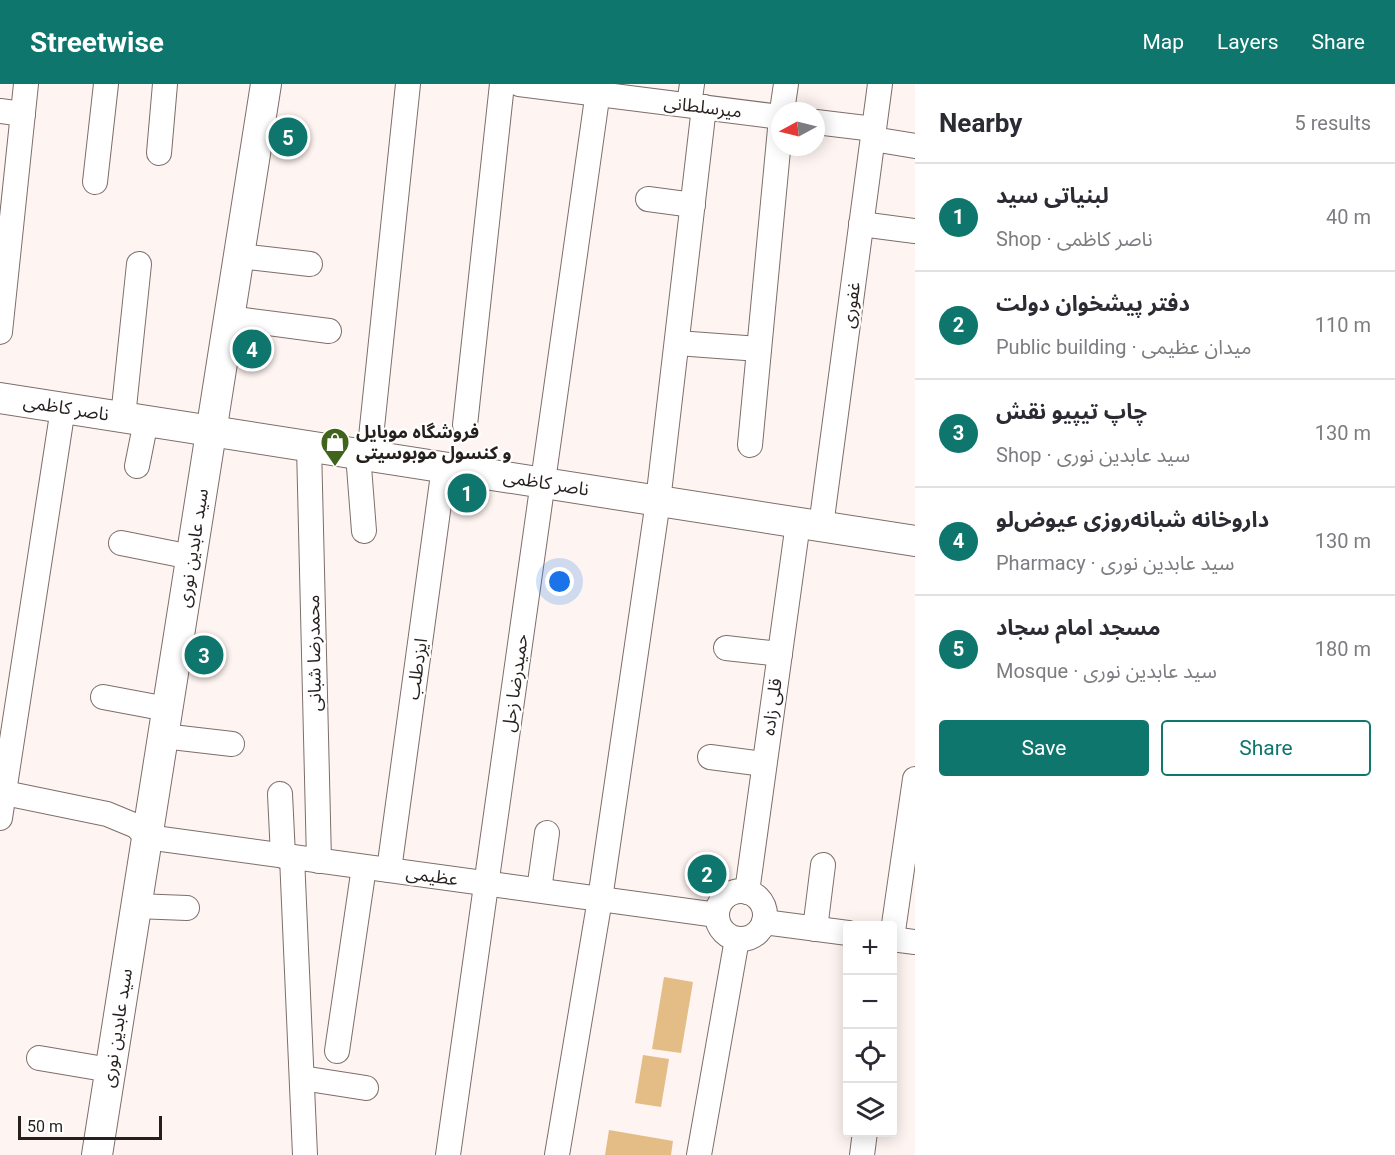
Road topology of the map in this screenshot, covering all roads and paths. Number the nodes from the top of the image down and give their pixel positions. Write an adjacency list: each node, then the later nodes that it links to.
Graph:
1 (26, 84): 13 (street)
2 (106, 84): 20 (street)
3 (165, 84): 18 (street)
4 (266, 84): 25 (main road, سید عابدین نوری)
5 (408, 84): 40 (street)
6 (502, 84): 36 (street)
7 (519, 84): 10 (street, میرسلطانی)
8 (786, 84): 12 (street)
9 (880, 84): 16 (street, غفوری)
10 (598, 89): 11 (street, میرسلطانی); 43 (street, حمیدرضا زحل)
11 (695, 99): 14 (street, میرسلطانی); 22 (street)
12 (783, 102)
13 (12, 112): 29 (street)
14 (771, 115)
15 (825, 124): 16 (street)
16 (874, 134): 17 (street); 23 (street, غفوری)
17 (915, 146)
18 (159, 153)
19 (777, 156): 32 (street)
20 (95, 182)
21 (648, 199): 22 (street)
22 (693, 206): 31 (street)
23 (861, 224): 24 (street); 45 (street, غفوری)
24 (915, 231)
25 (239, 256): 27 (street); 28 (main road, سید عابدین نوری)
26 (139, 264): 35 (street)
27 (310, 264)
28 (229, 318): 30 (street); 37 (main road, سید عابدین نوری)
29 (0, 332)
30 (329, 332)
31 (677, 343): 32 (street); 44 (street)
32 (759, 349): 38 (street)
33 (0, 398): 34 (main road, ناصر کاظمی)
34 (63, 408): 35 (main road, ناصر کاظمی); 58 (street)
35 (134, 419): 37 (main road, ناصر کاظمی); 41 (street)
36 (465, 425)
37 (211, 431): 39 (main road, ناصر کاظمی); 49 (main road, سید عابدین نوری)
38 (750, 445)
39 (309, 446): 40 (main road, ناصر کاظمی); 64 (street, محمدرضا شبانی)
40 (364, 455): 42 (main road, ناصر کاظمی); 46 (street)
41 (137, 466)
42 (444, 467): 43 (main road, ناصر کاظمی); 67 (street, ایزدطلب)
43 (543, 483): 44 (main road, ناصر کاظمی); 68 (street, حمیدرضا زحل)
44 (658, 501): 45 (main road, ناصر کاظمی); 71 (street)
45 (810, 524): 47 (main road, ناصر کاظمی); 51 (street, قلی زاده)
46 (364, 531)
47 (915, 541)
48 (121, 543): 49 (street)
49 (191, 557): 53 (main road, سید عابدین نوری)
50 (726, 648): 51 (street)
51 (780, 654): 56 (street, قلی زاده)
52 (103, 697): 53 (street)
53 (165, 722): 54 (street); 62 (main road, سید عابدین نوری)
54 (231, 744)
55 (710, 757): 56 (street)
56 (764, 764): 70 (street, قلی زاده)
57 (915, 779): 75 (street)
58 (2, 793): 60 (street); 62 (street)
59 (280, 794): 63 (street)
60 (0, 818)
61 (547, 833): 69 (street)
62 (147, 837): 63 (street, عظیمی); 72 (main road, سید عابدین نوری)
63 (287, 856): 64 (street, عظیمی); 85 (street)
64 (319, 861): 66 (street, عظیمی)
65 (823, 865): 77 (street)
66 (364, 867): 67 (street, عظیمی); 82 (street)
67 (389, 870): 68 (street, عظیمی)
68 (487, 883): 69 (street, عظیمی); 90 (street, حمیدرضا زحل)
69 (539, 890): 71 (street, عظیمی)
70 (747, 892): 74 (street); 76 (street)
71 (600, 899): 74 (street, عظیمی); 91 (street)
72 (136, 906): 73 (street); 84 (main road, سید عابدین نوری)
73 (187, 908)
74 (717, 915): 79 (street)
75 (895, 921)
76 (764, 922): 77 (street); 79 (street)
77 (815, 929): 78 (street)
78 (843, 932)
79 (737, 939): 92 (street)
80 (897, 940): 81 (street)
81 (915, 942)
82 (337, 1051)
83 (39, 1058): 84 (street)
84 (110, 1070): 88 (main road, سید عابدین نوری)
85 (302, 1078): 86 (street); 89 (street)
86 (366, 1088)
87 (864, 1137): 93 (street)
88 (97, 1155)
89 (305, 1155)
90 (448, 1155)
91 (557, 1155)
92 (699, 1155)
93 (862, 1155)

